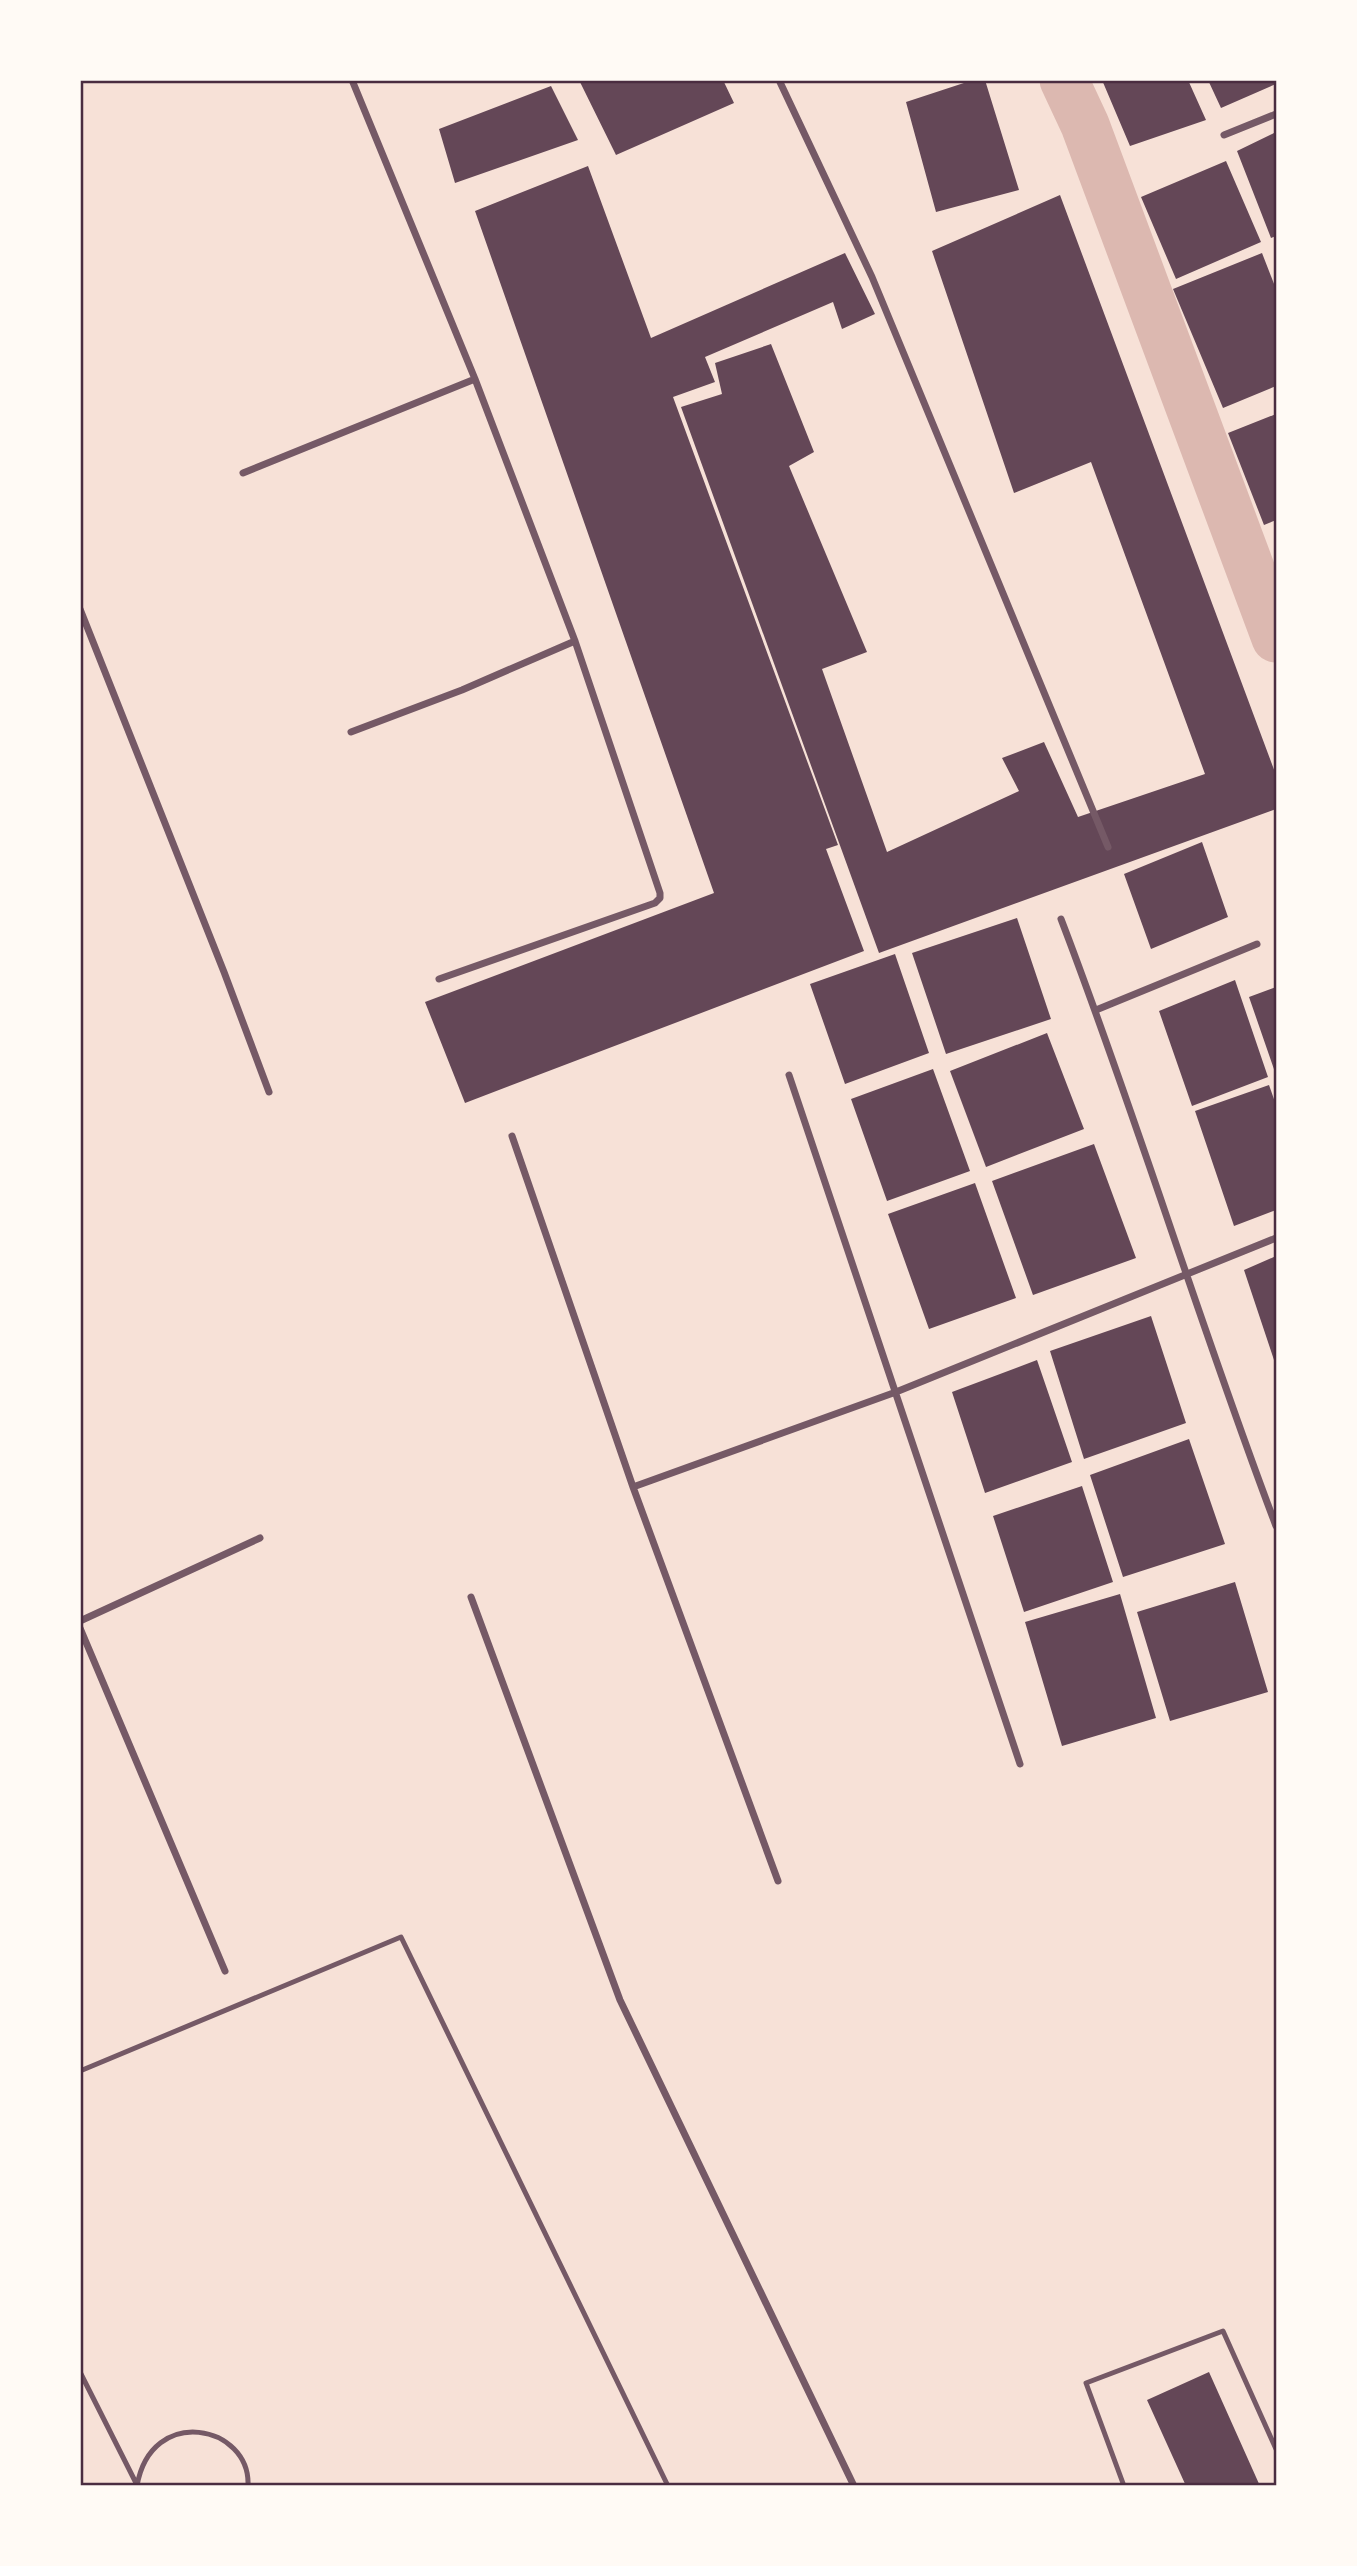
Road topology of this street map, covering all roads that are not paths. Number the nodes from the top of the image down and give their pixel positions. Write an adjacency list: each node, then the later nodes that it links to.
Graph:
1 (352, 80): 5 (street)
2 (779, 80): 10 (street)
3 (1276, 114): 4 (street)
4 (1224, 135)
5 (475, 379): 6 (street); 8 (street)
6 (243, 473)
7 (80, 610): 16 (street)
8 (575, 640): 9 (street); 13 (street)
9 (351, 732)
10 (1108, 847)
11 (1061, 919): 14 (street)
12 (1257, 944): 14 (street)
13 (439, 979)
14 (1096, 1010): 19 (street)
15 (789, 1075): 20 (street)
16 (269, 1092)
17 (512, 1136): 21 (street)
18 (1276, 1238): 19 (street)
19 (1185, 1275): 20 (street); 22 (street)
20 (896, 1392): 21 (street); 27 (street)
21 (633, 1487): 28 (street)
22 (1276, 1525)
23 (260, 1538): 25 (street)
24 (471, 1597): 36 (street)
25 (80, 1621)
26 (80, 1628): 29 (street)
27 (1020, 1764)
28 (778, 1881)
29 (225, 1970)
30 (80, 2071): 35 (lane)
31 (80, 2372): 33 (lane)
32 (1276, 2449): 37 (lane)
33 (137, 2485): 34 (lane)
34 (248, 2486)
35 (668, 2486)
36 (854, 2486)
37 (1124, 2486)

